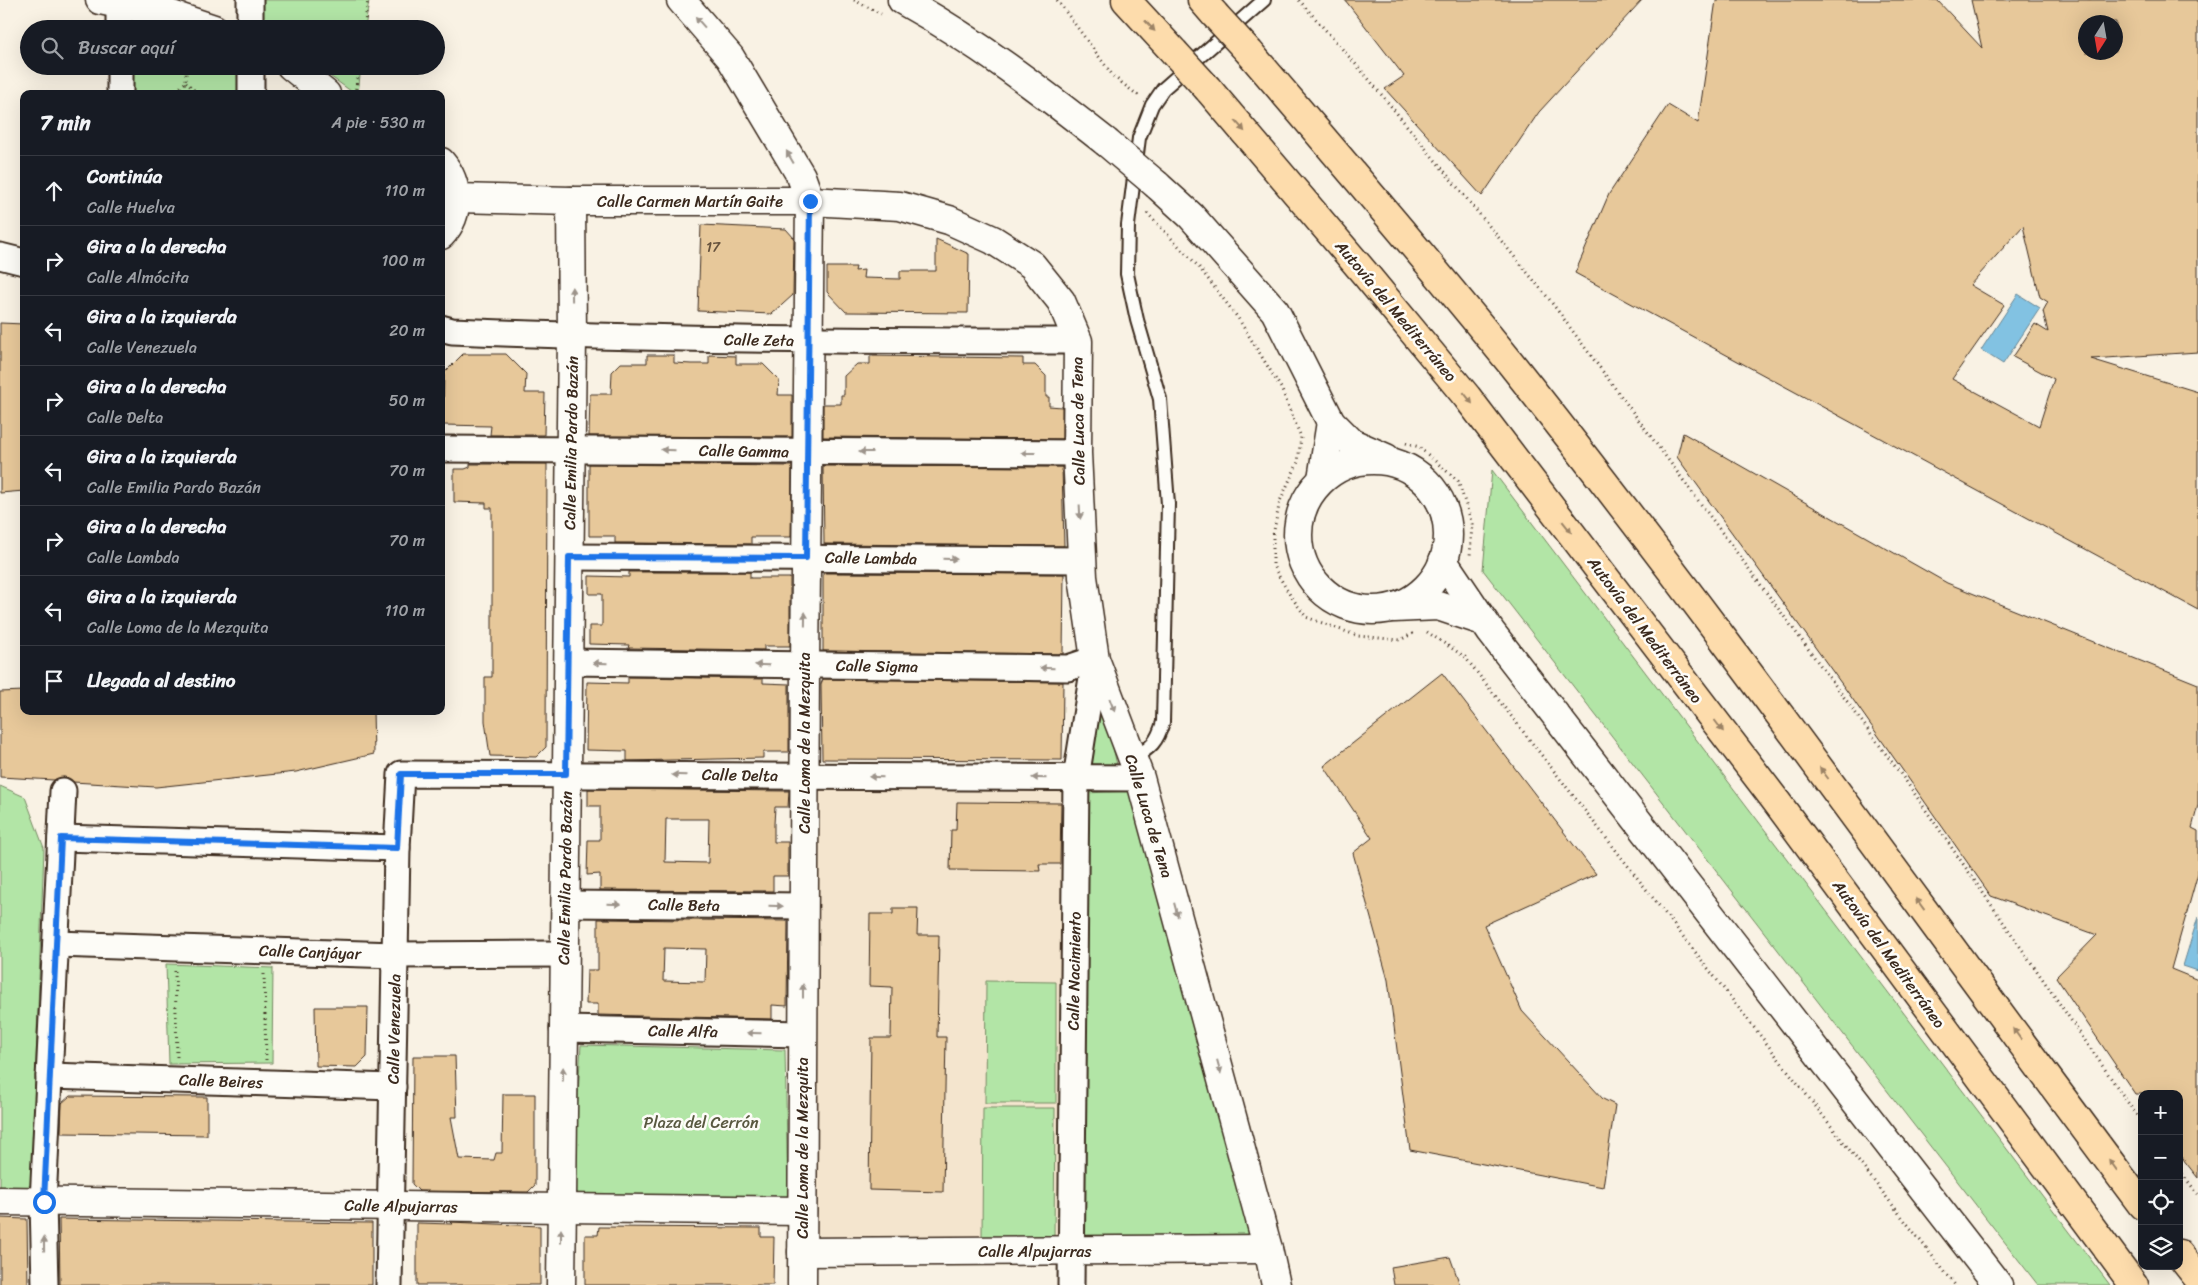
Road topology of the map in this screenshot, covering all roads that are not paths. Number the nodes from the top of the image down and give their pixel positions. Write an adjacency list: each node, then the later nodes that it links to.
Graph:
1 (250, 0): 9 (street)
2 (681, 0): 19 (street, one-way to 2)
3 (1126, 0): 78 (highway, Autovía del Mediterráneo, one-way to 78, bridge)
4 (1264, 0): 43 (lane)
5 (1208, 7): 60 (highway, one-way to 5, bridge)
6 (114, 8): 8 (street)
7 (895, 9): 27 (street, bridge)
8 (187, 20)
9 (250, 20)
10 (120, 75): 13 (street)
11 (250, 75): 14 (street)
12 (302, 75): 15 (street)
13 (120, 90)
14 (251, 90)
15 (321, 90)
16 (445, 168): 17 (street)
17 (456, 198): 18 (street, Calle Carmen Martín Gaite); 20 (street)
18 (571, 201): 19 (street, Calle Carmen Martín Gaite); 24 (street, Calle Emilia Pardo Bazán, one-way to 18)
19 (810, 201): 25 (street, Calle Loma de la Mezquita); 26 (street, Calle Carmen Martín Gaite)
20 (445, 229)
21 (0, 256): 22 (street)
22 (20, 261)
23 (445, 329): 24 (street, Calle Zeta)
24 (572, 336): 25 (street, Calle Zeta); 28 (street, Calle Emilia Pardo Bazán)
25 (809, 341): 26 (street, Calle Zeta); 30 (street, Calle Loma de la Mezquita)
26 (1078, 341): 31 (street, Calle Luca de Tena)
27 (1331, 422): 32 (street); 33 (street)
28 (570, 448): 29 (street, Calle Gamma); 30 (street, Calle Gamma, one-way to 28); 34 (street, Calle Emilia Pardo Bazán)
29 (445, 449)
30 (807, 452): 31 (street, Calle Gamma, one-way to 30); 35 (street, Calle Loma de la Mezquita)
31 (1077, 453): 36 (street, Calle Luca de Tena, one-way to 36)
32 (1401, 453): 33 (street); 37 (street)
33 (1322, 479): 38 (street)
34 (569, 557): 35 (street, Calle Lambda); 41 (street, Calle Emilia Pardo Bazán)
35 (806, 558): 36 (street, Calle Lambda, one-way to 36); 42 (street, Calle Loma de la Mezquita, one-way to 35)
36 (1082, 560): 40 (street, Calle Luca de Tena)
37 (1443, 561): 38 (street); 39 (street)
38 (1391, 608): 39 (street)
39 (1483, 621): 77 (street)
40 (1095, 659): 42 (street, Calle Sigma, one-way to 42); 43 (street, Calle Luca de Tena, one-way to 43); 47 (street, Calle Nacimiento)
41 (568, 662): 42 (street, Calle Sigma, one-way to 41); 45 (street, Calle Emilia Pardo Bazán)
42 (805, 665): 46 (street, Calle Loma de la Mezquita)
43 (1136, 768): 47 (street, Calle Delta); 66 (street, Calle Luca de Tena, one-way to 66)
44 (401, 774): 45 (street, Calle Delta); 50 (street, Calle Venezuela)
45 (566, 774): 46 (street, Calle Delta, one-way to 45); 51 (street, Calle Emilia Pardo Bazán)
46 (804, 776): 47 (street, Calle Delta, one-way to 46); 52 (street, Calle Loma de la Mezquita)
47 (1076, 778): 67 (street, Calle Nacimiento)
48 (63, 791): 49 (street)
49 (61, 838): 50 (street); 53 (street)
50 (397, 848): 55 (street, Calle Venezuela)
51 (565, 904): 52 (street, Calle Beta, one-way to 52); 54 (street, Calle Emilia Pardo Bazán)
52 (803, 906): 57 (street, Calle Loma de la Mezquita, one-way to 52)
53 (56, 944): 55 (street, Calle Canjáyar); 58 (street)
54 (564, 954): 55 (street, Calle Canjáyar); 56 (street, Calle Emilia Pardo Bazán)
55 (395, 955): 59 (street, Calle Venezuela)
56 (563, 1029): 57 (street, Calle Alfa, one-way to 56); 64 (street, Calle Emilia Pardo Bazán, one-way to 56)
57 (802, 1034): 65 (street, Calle Loma de la Mezquita)
58 (49, 1076): 59 (street, Calle Beires); 62 (street)
59 (392, 1087): 63 (street, Calle Venezuela)
60 (2138, 1200)
61 (0, 1201): 62 (street, Calle Alpujarras)
62 (44, 1202): 63 (street, Calle Alpujarras); 71 (street, one-way to 62)
63 (390, 1206): 64 (street, Calle Alpujarras); 72 (street, Calle Venezuela)
64 (561, 1208): 65 (street, Calle Alpujarras); 73 (street, Calle Emilia Pardo Bazán, one-way to 64)
65 (802, 1211): 68 (street, Calle Loma de la Mezquita)
66 (1268, 1249): 67 (street, Calle Alpujarras); 76 (street, Calle Luca de Tena)
67 (1071, 1250): 68 (street, Calle Alpujarras); 75 (street, Calle Nacimiento)
68 (802, 1252): 74 (street, Calle Loma de la Mezquita)
69 (2183, 1259): 70 (highway)
70 (2198, 1278)
71 (45, 1285)
72 (390, 1285)
73 (561, 1285)
74 (802, 1285)
75 (1071, 1285)
76 (1276, 1285)
77 (1998, 1285)
78 (2134, 1285)

